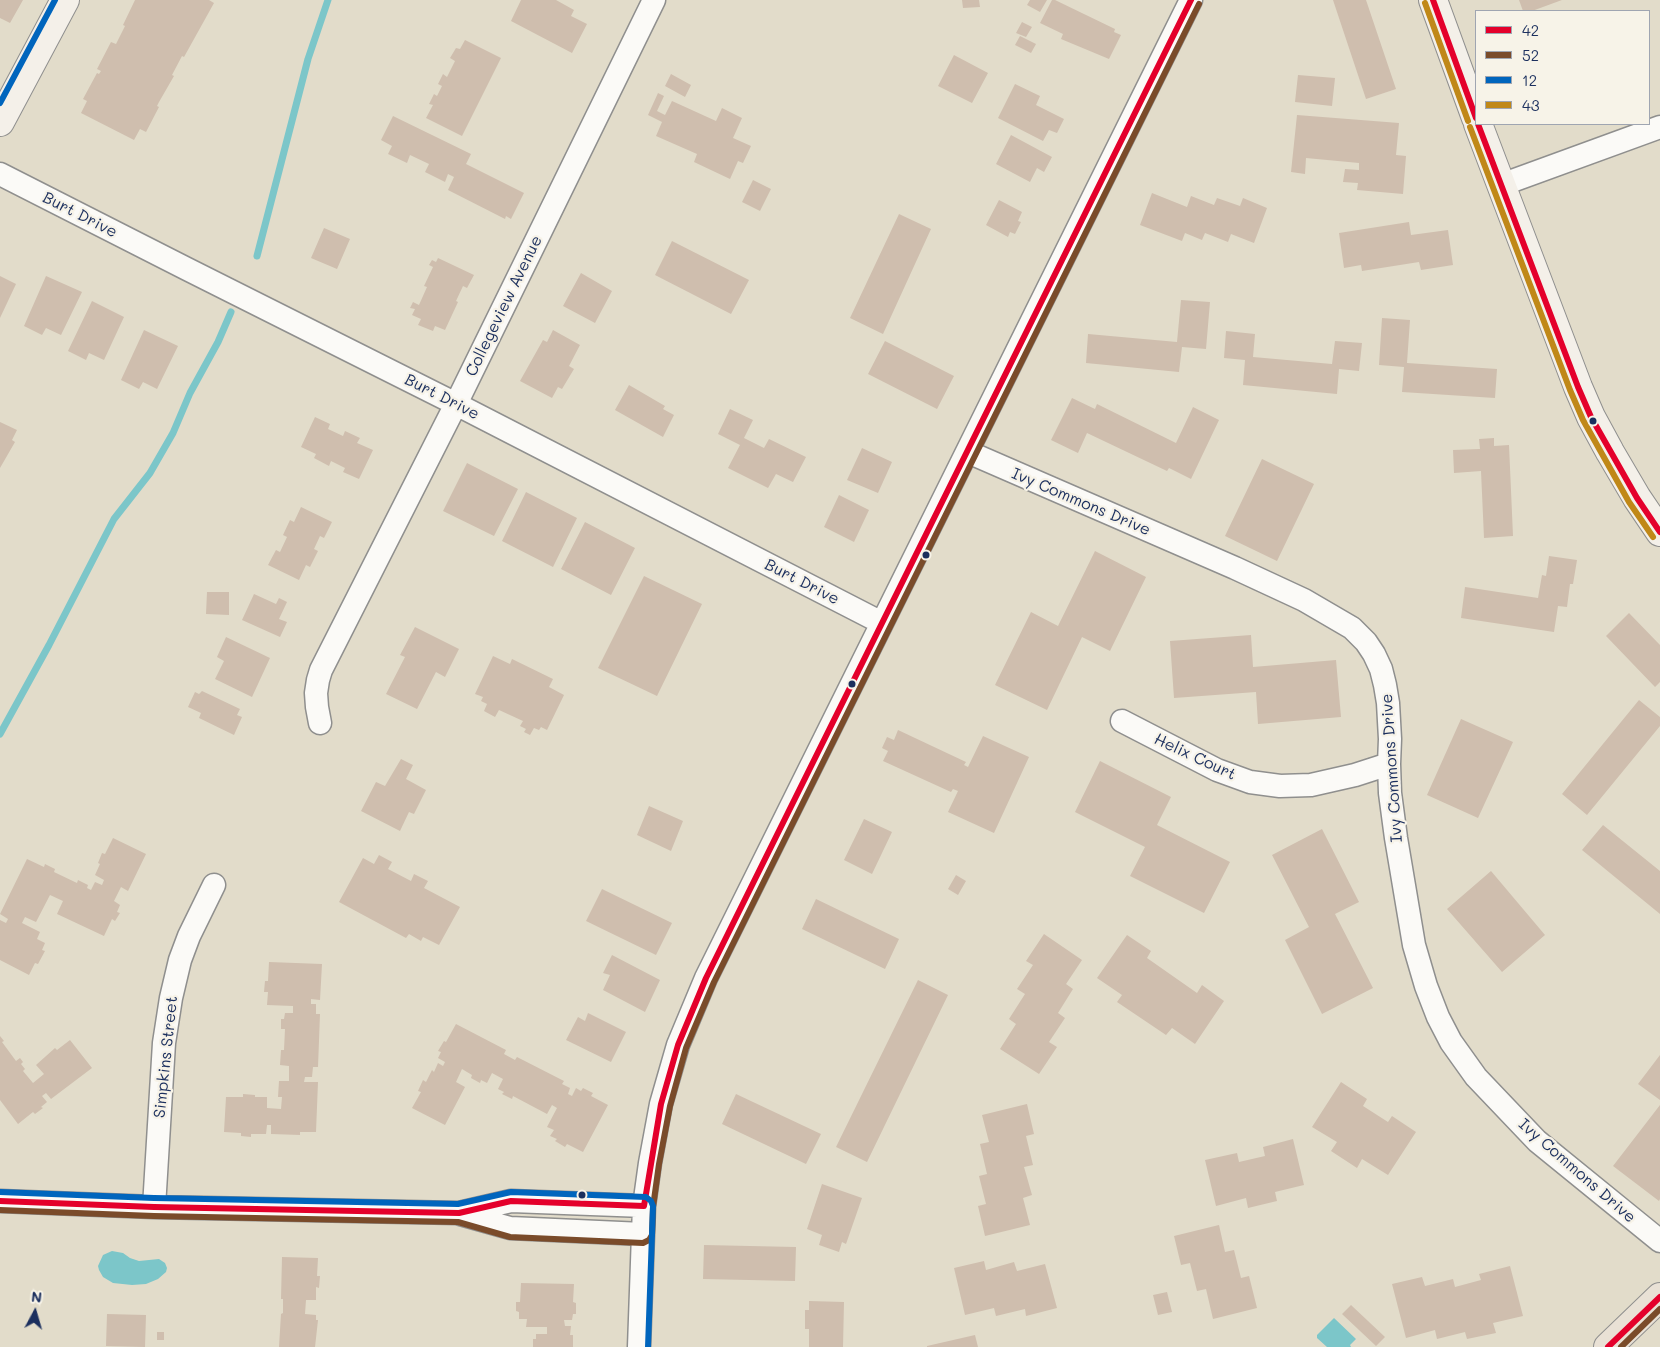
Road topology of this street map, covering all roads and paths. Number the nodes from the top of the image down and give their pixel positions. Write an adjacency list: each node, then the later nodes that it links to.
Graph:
1 (65, 0): 6 (street)
2 (654, 0): 11 (street, Collegeview Avenue)
3 (1191, 0): 12 (street)
4 (1433, 0): 5 (street)
5 (1475, 115)
6 (0, 122)
7 (1478, 125): 10 (street)
8 (1660, 127): 10 (street)
9 (0, 174): 11 (street, Burt Drive)
10 (1501, 185): 13 (street)
11 (456, 404): 14 (street, Burt Drive); 16 (street, Collegeview Avenue)
12 (968, 452): 14 (street); 17 (street, Ivy Commons Drive)
13 (1660, 532)
14 (882, 623): 20 (street)
15 (1122, 721): 17 (street, Helix Court)
16 (320, 723)
17 (1389, 764): 24 (street, Ivy Commons Drive)
18 (214, 885): 21 (street, Simpkins Street)
19 (0, 1202): 21 (street)
20 (644, 1206): 22 (street); 23 (street)
21 (154, 1208): 22 (street)
22 (459, 1214): 23 (street)
23 (643, 1234): 26 (street)
24 (1660, 1241)
25 (1660, 1297): 27 (main road)
26 (639, 1347)
27 (1608, 1347)

